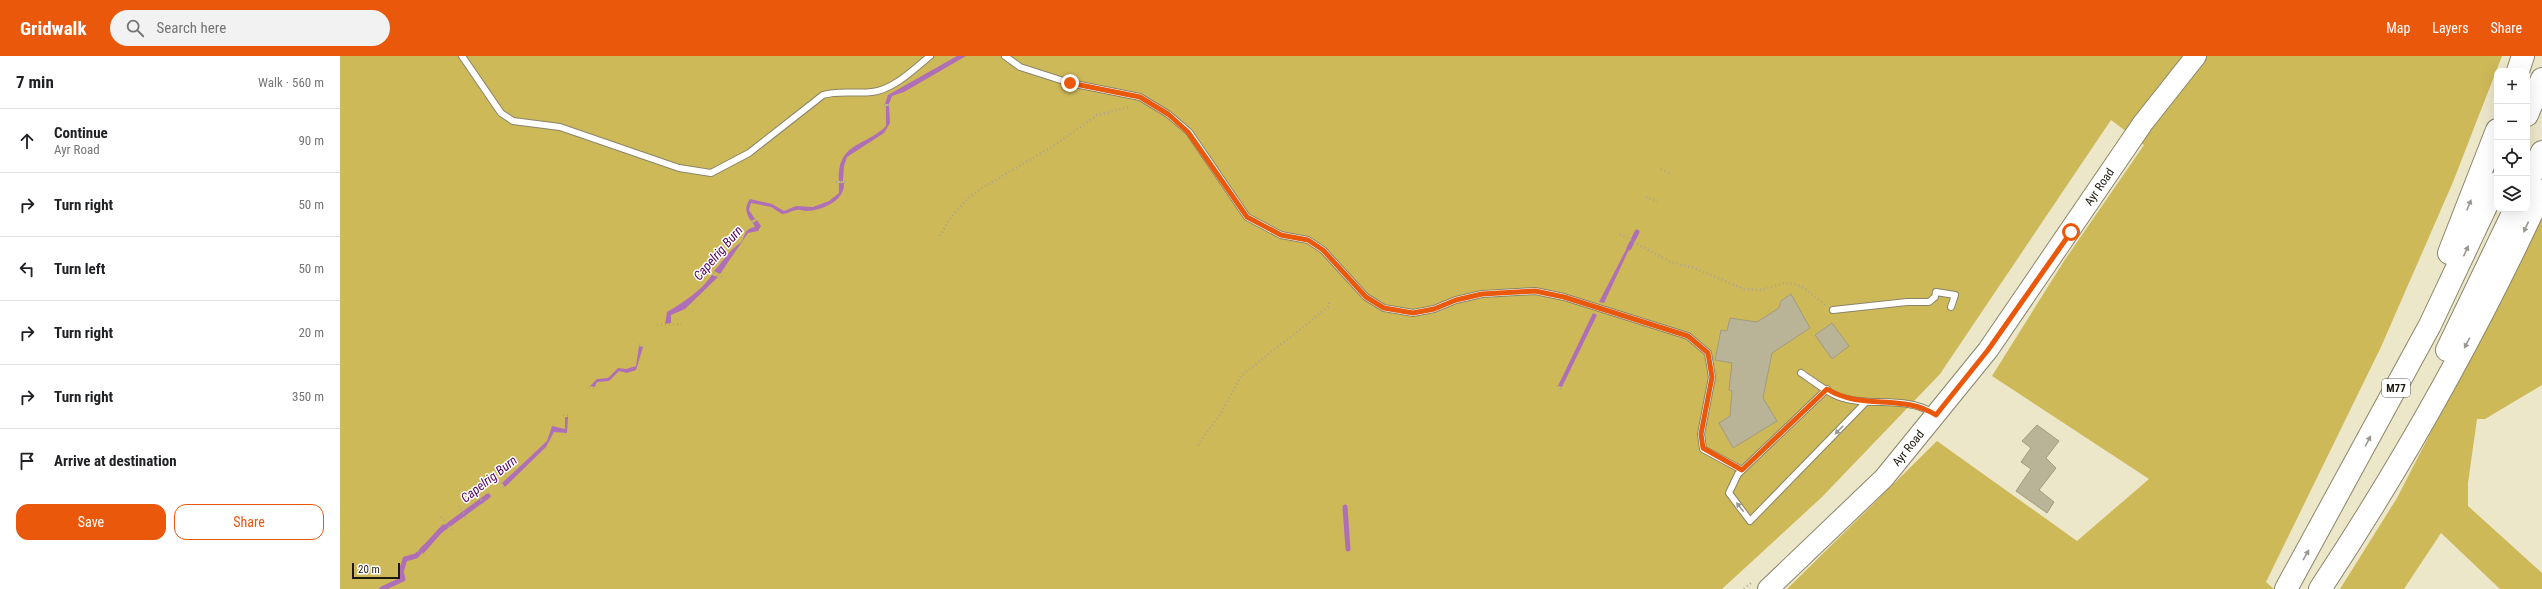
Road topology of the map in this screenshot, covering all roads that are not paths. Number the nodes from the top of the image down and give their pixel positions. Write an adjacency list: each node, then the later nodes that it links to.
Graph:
1 (462, 56): 2 (lane)
2 (930, 56)
3 (1005, 56): 22 (lane)
4 (2196, 56): 20 (main road, Ayr Road)
5 (2523, 56): 6 (highway)
6 (2519, 68)
7 (2542, 79): 8 (highway)
8 (2530, 108)
9 (2494, 138): 21 (highway, one-way to 9)
10 (2542, 152): 11 (highway)
11 (2530, 178)
12 (2494, 189): 21 (highway, M77, one-way to 12)
13 (2542, 192): 25 (highway, one-way to 25)
14 (2514, 212): 25 (highway, M77)
15 (1951, 307): 16 (lane)
16 (1833, 310)
17 (1801, 373): 18 (lane)
18 (1827, 389): 19 (lane); 22 (lane)
19 (1866, 402): 20 (lane); 22 (lane, one-way to 22)
20 (1936, 415): 23 (main road, Ayr Road)
21 (2379, 422): 24 (highway, M77, one-way to 21)
22 (1742, 470)
23 (1762, 584)
24 (2286, 589)
25 (2319, 589)

